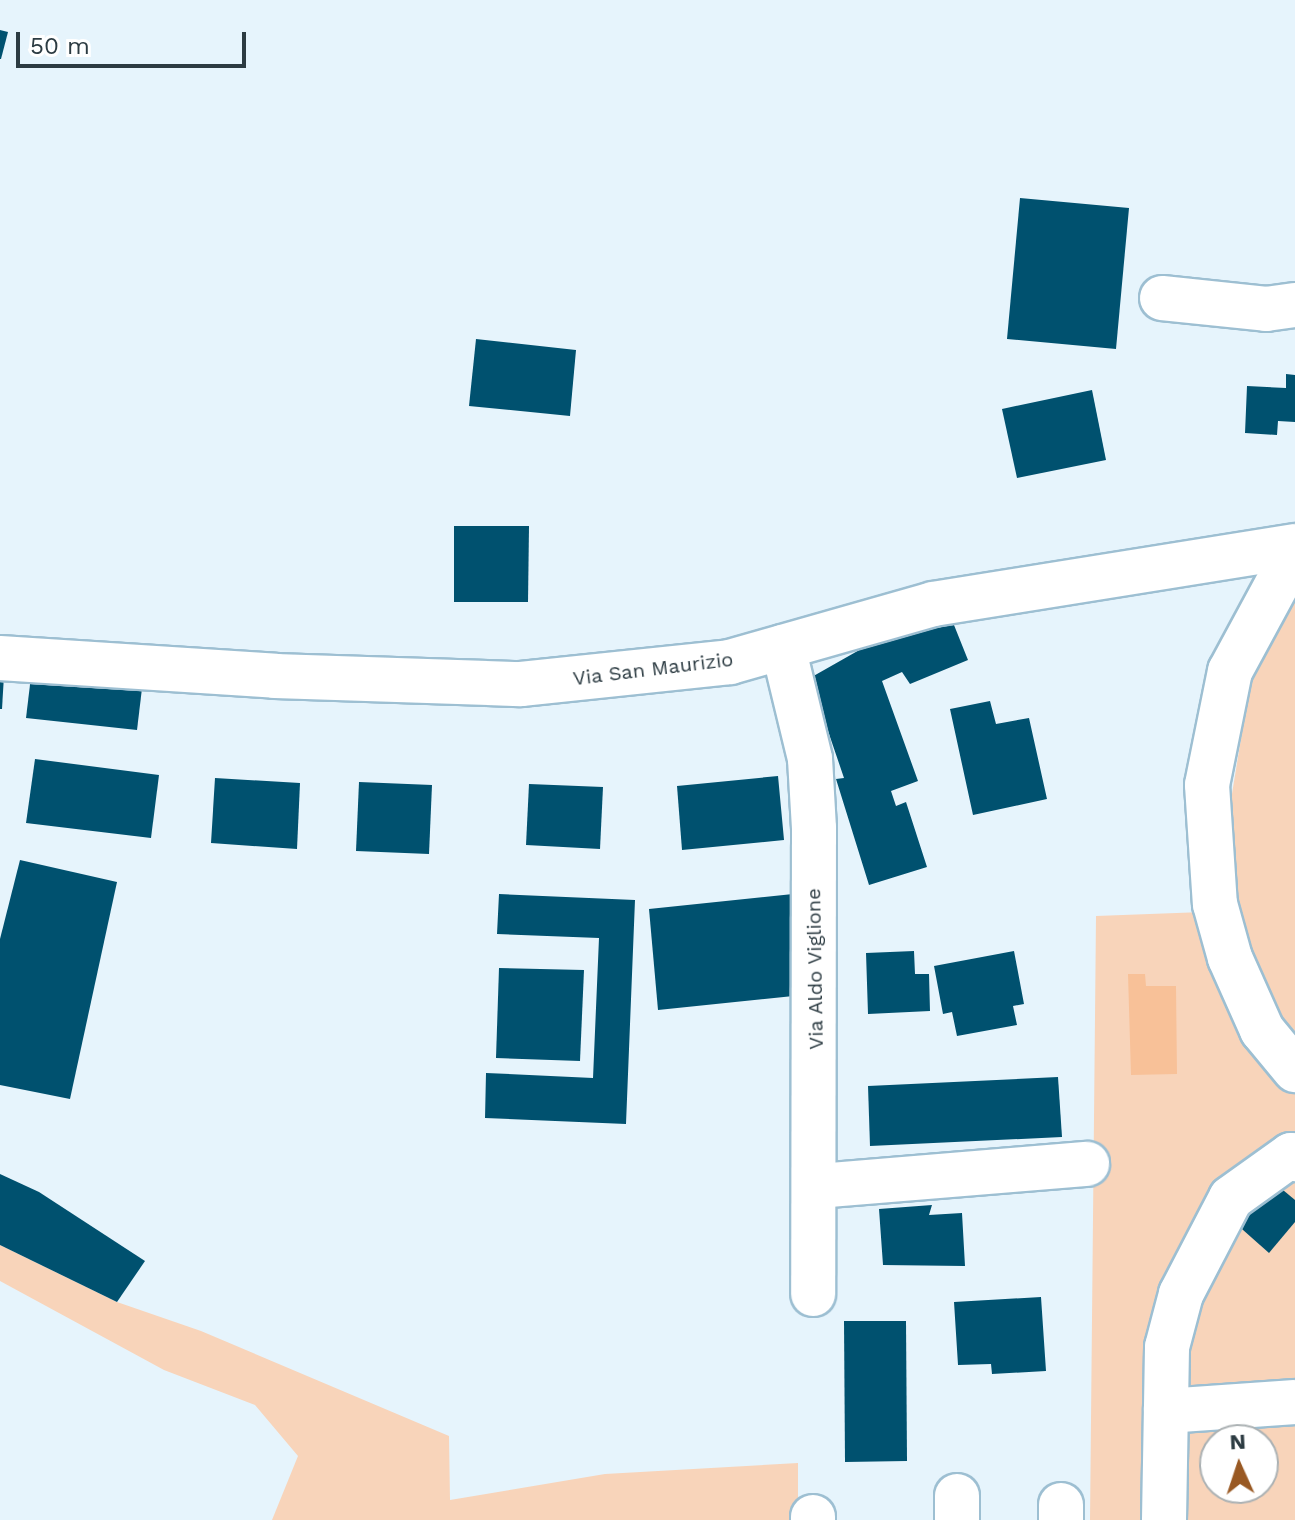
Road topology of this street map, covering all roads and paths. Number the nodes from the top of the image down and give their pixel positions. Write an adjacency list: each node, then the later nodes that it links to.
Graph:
1 (1162, 298): 2 (street)
2 (1295, 305)
3 (1295, 549): 4 (street, Via San Maurizio); 6 (street)
4 (783, 647): 5 (street, Via San Maurizio); 9 (street, Via Aldo Viglione)
5 (0, 658)
6 (1295, 1070)
7 (1295, 1159): 12 (street)
8 (1087, 1164): 9 (street)
9 (817, 1186): 10 (street, Via Aldo Viglione)
10 (813, 1294)
11 (1295, 1402): 12 (street)
12 (1166, 1411): 13 (street)
13 (1164, 1520)

